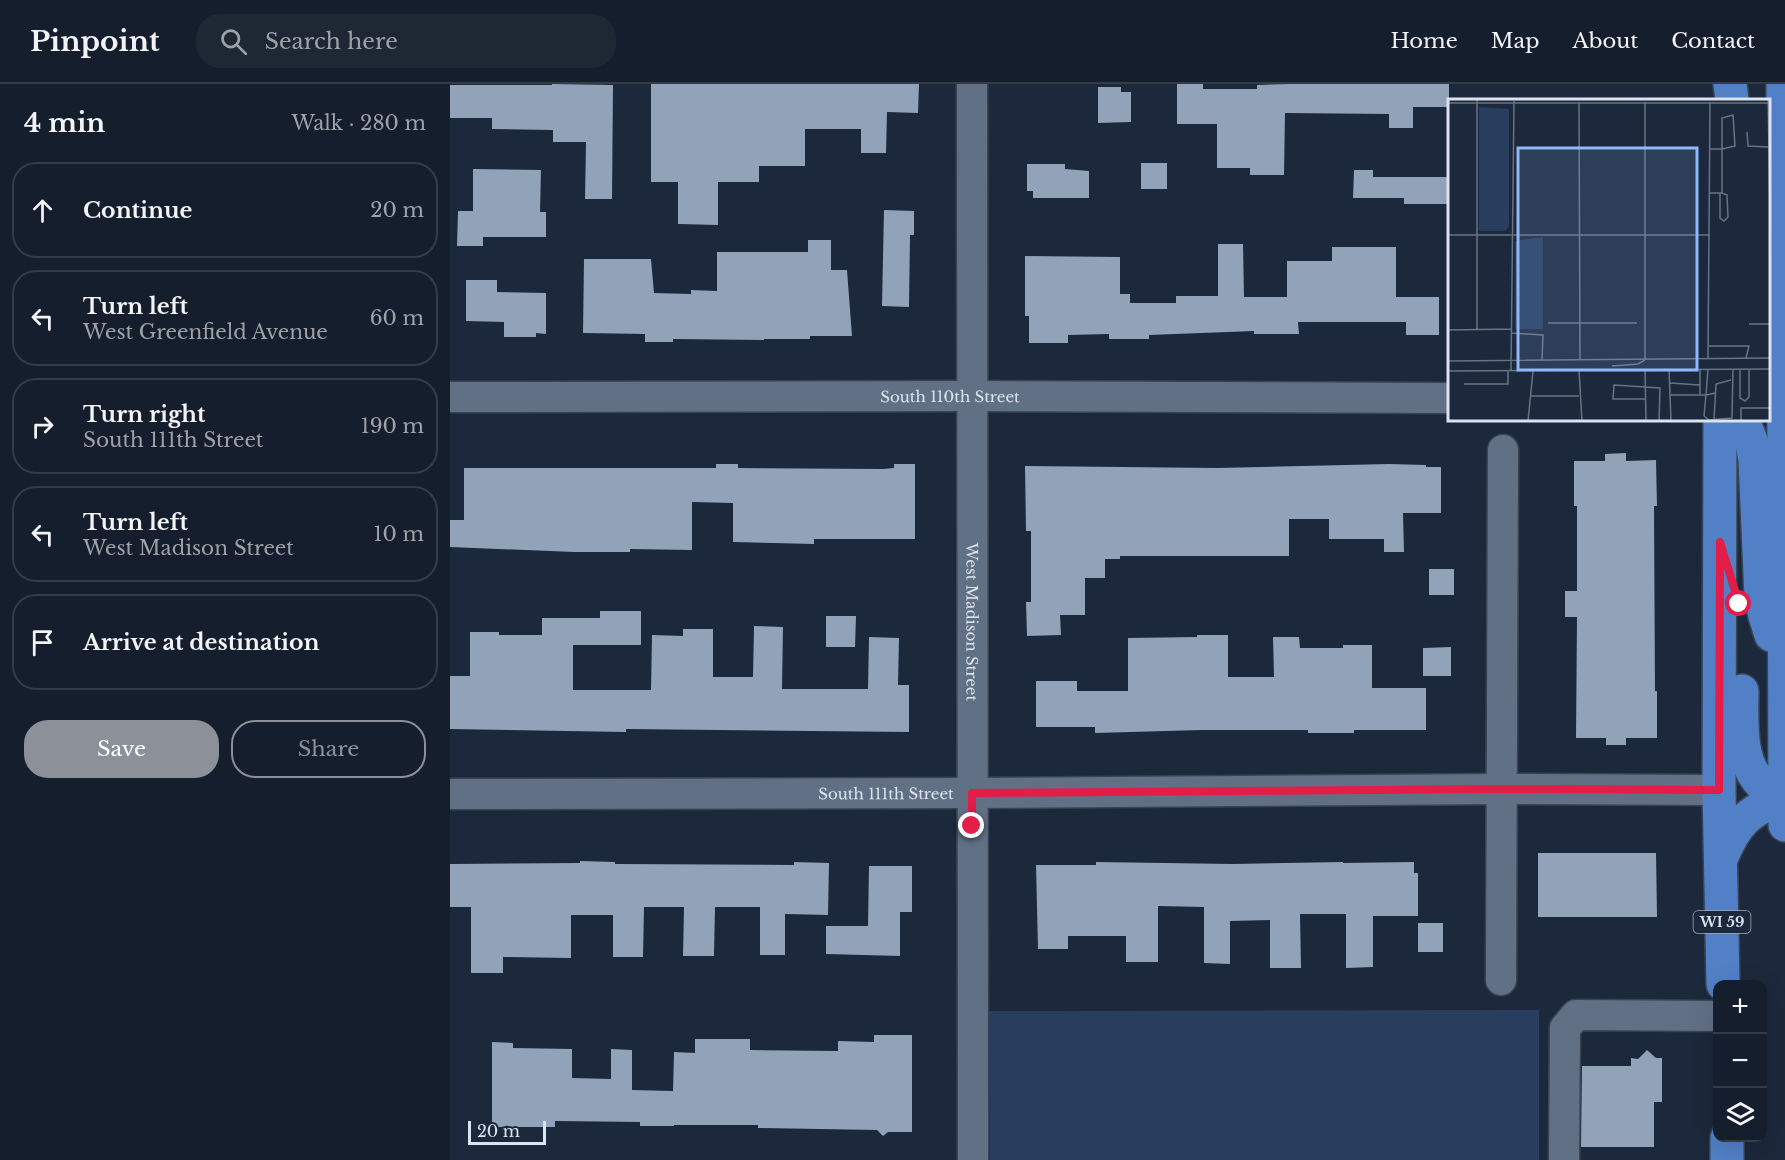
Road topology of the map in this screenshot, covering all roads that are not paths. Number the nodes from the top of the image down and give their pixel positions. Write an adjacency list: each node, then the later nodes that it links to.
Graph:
1 (972, 84): 6 (street, West Madison Street)
2 (1730, 84): 4 (main road)
3 (1783, 84): 5 (main road)
4 (1732, 99)
5 (1784, 254): 9 (main road)
6 (973, 396): 7 (street, South 110th Street); 8 (street, South 110th Street); 17 (street, West Madison Street)
7 (450, 397)
8 (1448, 398)
9 (1779, 398): 14 (main road)
10 (1720, 422): 13 (main road, WI 59)
11 (1744, 422): 14 (main road)
12 (1503, 450): 15 (street)
13 (1720, 542): 16 (main road, WI 59); 19 (main road)
14 (1784, 671): 19 (main road)
15 (1501, 789): 16 (street, South 111th Street); 17 (street, South 111th Street); 22 (street)
16 (1719, 790): 21 (main road, WI 59)
17 (972, 793): 18 (street, South 111th Street); 26 (street, West Madison Street)
18 (450, 794)
19 (1785, 795): 20 (main road); 21 (main road)
20 (1785, 825)
21 (1721, 860): 23 (main road, WI 59)
22 (1501, 980)
23 (1724, 980)
24 (1713, 1016): 27 (street)
25 (1727, 1142): 28 (main road)
26 (973, 1160)
27 (1564, 1160)
28 (1727, 1160)

